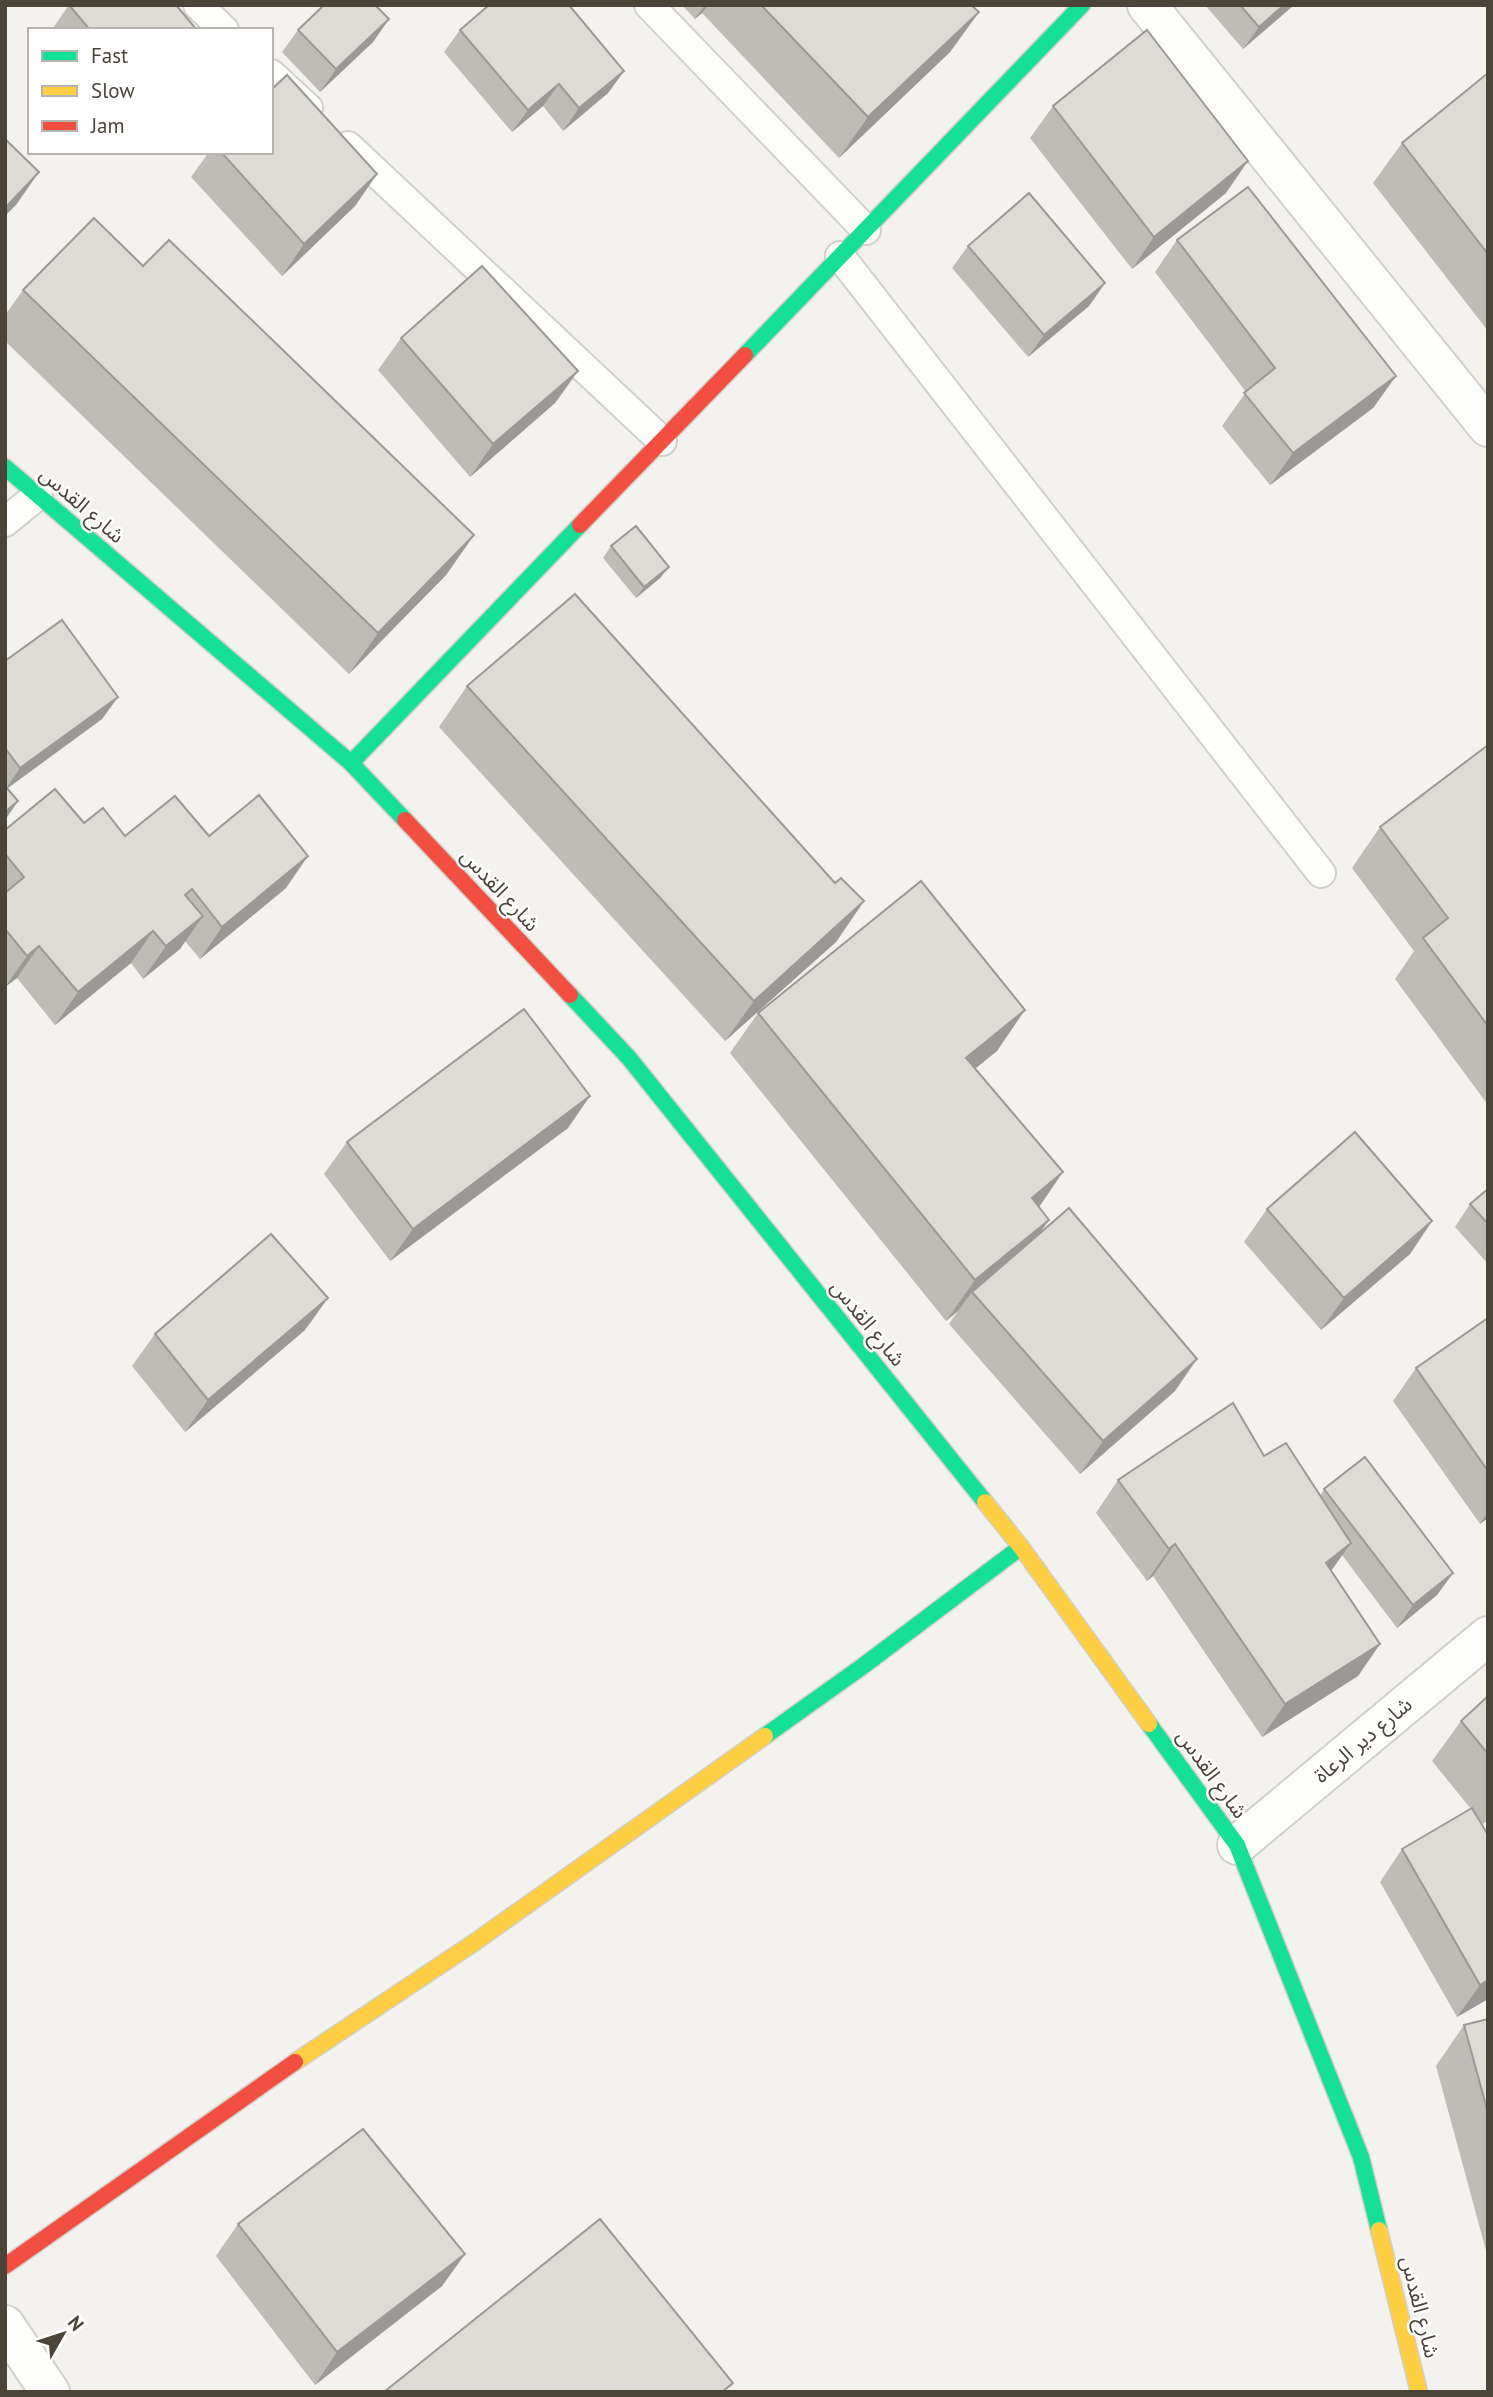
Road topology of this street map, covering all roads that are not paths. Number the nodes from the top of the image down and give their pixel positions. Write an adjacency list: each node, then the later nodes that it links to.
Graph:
1 (198, 5): 5 (lane)
2 (649, 5): 7 (lane)
3 (1082, 5): 7 (main road)
4 (1147, 5): 9 (street)
5 (222, 28)
6 (273, 76): 10 (lane)
7 (866, 230): 8 (main road)
8 (840, 256): 10 (main road); 15 (lane)
9 (1488, 427)
10 (662, 441): 14 (main road)
11 (5, 467): 12 (main road, شارع القدس)
12 (38, 495): 13 (lane); 14 (main road, شارع القدس)
13 (5, 522)
14 (351, 763): 16 (main road, شارع القدس)
15 (1321, 873)
16 (1021, 1547): 18 (main road, شارع القدس); 19 (main road)
17 (1488, 1636): 18 (street, شارع دير الرعاة)
18 (1237, 1844): 22 (main road, شارع القدس)
19 (5, 2266)
20 (5, 2325): 21 (street)
21 (50, 2392)
22 (1419, 2392)

